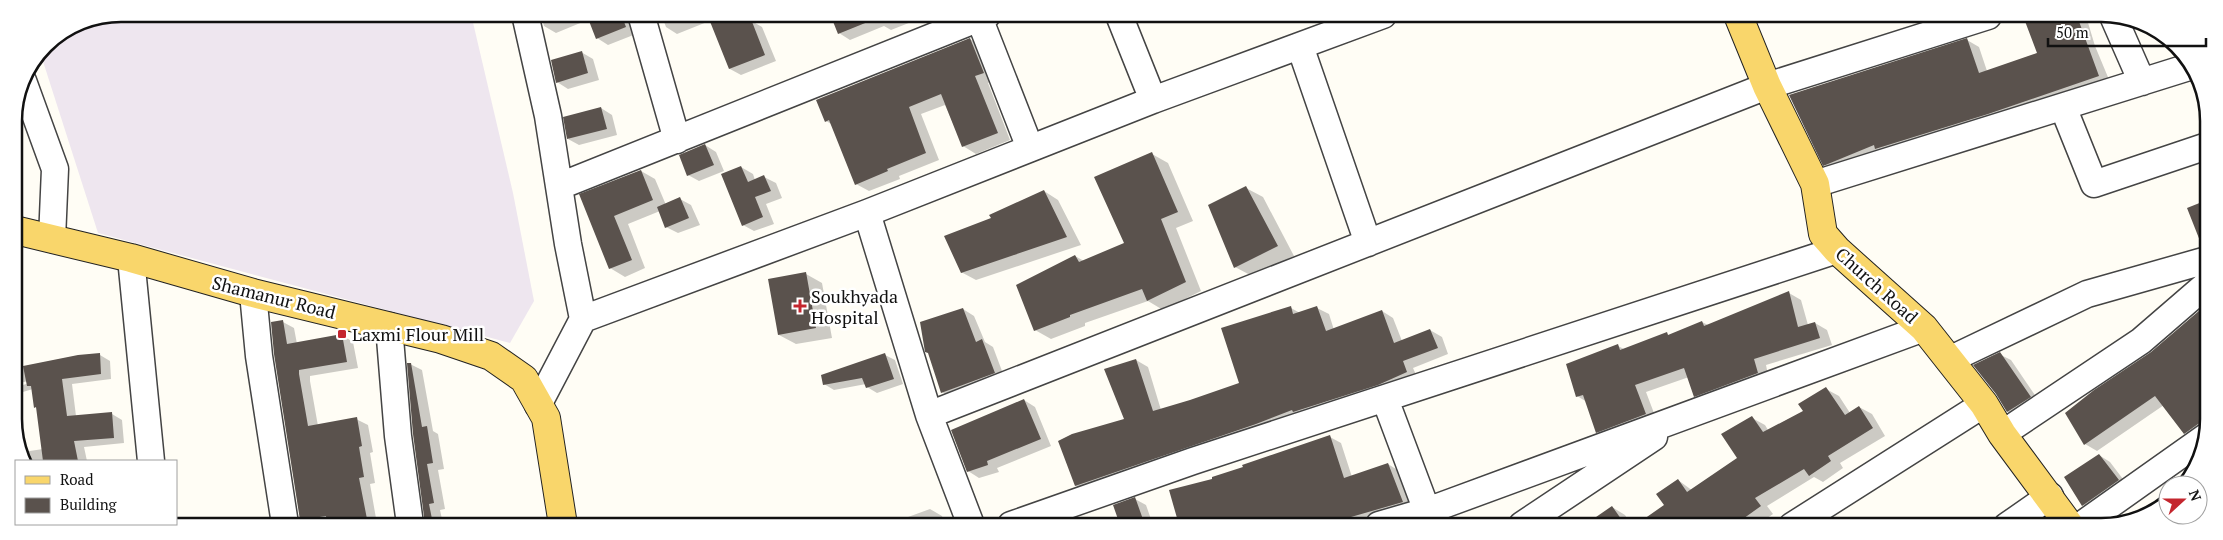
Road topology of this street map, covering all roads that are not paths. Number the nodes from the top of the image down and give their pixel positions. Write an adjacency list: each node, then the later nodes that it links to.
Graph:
1 (527, 22): 21 (street)
2 (643, 22): 17 (street)
3 (967, 22): 17 (street)
4 (984, 22): 18 (street)
5 (1122, 22): 15 (street)
6 (1364, 22): 10 (street)
7 (1740, 22): 13 (main road, Church Road)
8 (1969, 22): 13 (street)
9 (2116, 24): 12 (street)
10 (1300, 46): 15 (street); 25 (street)
11 (2185, 68): 12 (street)
12 (2142, 82): 16 (street)
13 (1767, 86): 20 (main road, Church Road); 25 (street)
14 (27, 92): 24 (street)
15 (1153, 100): 18 (street)
16 (2063, 107): 19 (street); 20 (street)
17 (677, 140): 21 (street)
18 (1030, 148): 22 (street)
19 (2200, 148)
20 (1815, 184): 26 (main road, Church Road)
21 (560, 186): 31 (street)
22 (867, 213): 31 (street); 39 (street)
23 (23, 232): 24 (main road, Shamanur Road)
24 (52, 239): 27 (main road, Shamanur Road)
25 (1368, 243): 39 (street)
26 (1837, 250): 33 (main road, Church Road); 35 (street)
27 (131, 258): 30 (main road, Shamanur Road); 42 (street)
28 (2200, 262): 34 (street)
29 (2200, 290): 40 (street)
30 (253, 293): 32 (main road, Shamanur Road); 50 (street)
31 (583, 319): 37 (street)
32 (389, 326): 37 (main road, Shamanur Road); 51 (street)
33 (1924, 328): 34 (main road, Church Road); 38 (street)
34 (1950, 360): 36 (main road, Church Road)
35 (1385, 398): 54 (street); 55 (street)
36 (1984, 404): 40 (main road, Church Road); 46 (street)
37 (538, 405): 52 (main road, Shamanur Road)
38 (1688, 414): 44 (street); 45 (street)
39 (929, 415): 53 (street)
40 (2002, 434): 43 (main road, Church Road)
41 (2197, 443): 49 (street)
42 (152, 460)
43 (2050, 496): 47 (street); 48 (main road, Church Road)
44 (1433, 517)
45 (1535, 517)
46 (1806, 517)
47 (2020, 517)
48 (2064, 517)
49 (2093, 517)
50 (284, 518)
51 (409, 518)
52 (562, 518)
53 (968, 518)
54 (1032, 518)
55 (1431, 518)

